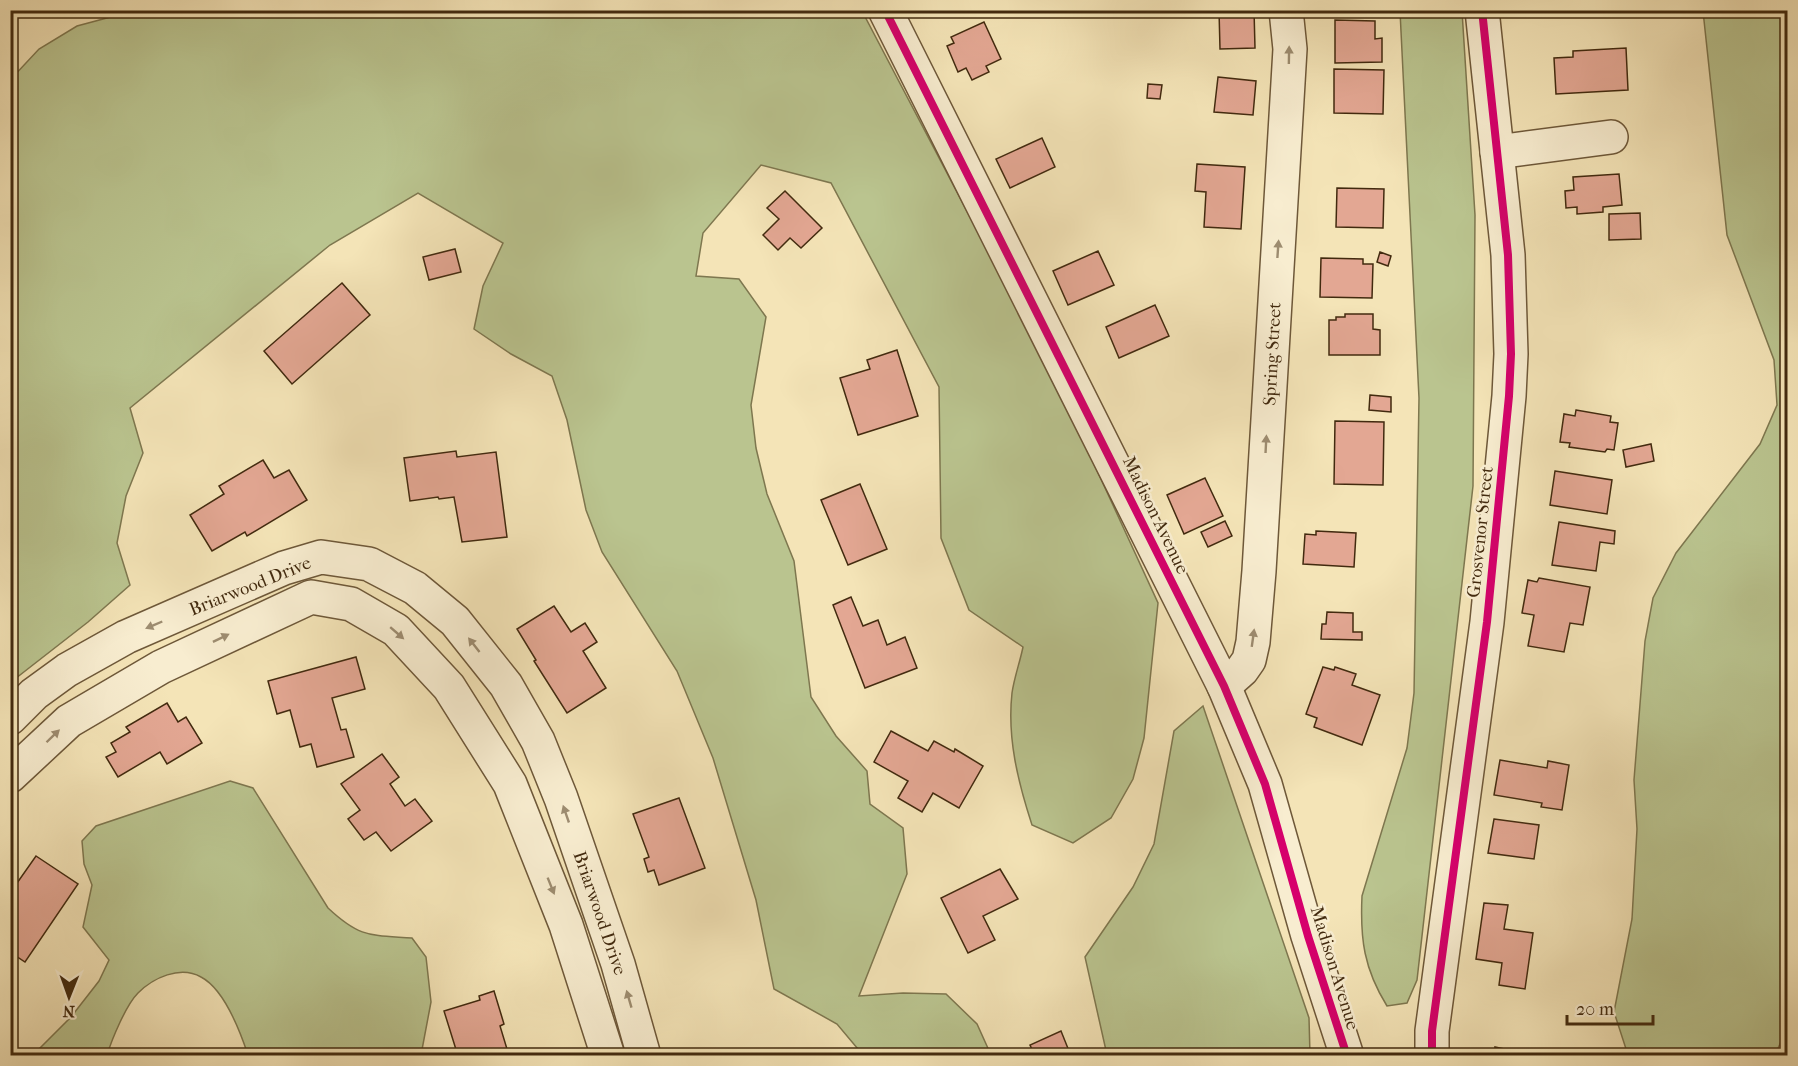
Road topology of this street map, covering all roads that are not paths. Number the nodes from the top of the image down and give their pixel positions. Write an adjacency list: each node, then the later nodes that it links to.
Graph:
1 (885, 10): 6 (street, Madison Avenue)
2 (1286, 10): 6 (street, Spring Street, one-way to 2)
3 (1482, 10): 5 (street, Grosvenor Street)
4 (1611, 137): 5 (street)
5 (1497, 152): 12 (street, Grosvenor Street)
6 (1224, 686): 11 (street, Madison Avenue)
7 (10, 718): 10 (street, Briarwood Drive, one-way to 7)
8 (10, 776): 9 (street, Briarwood Drive, one-way to 9)
9 (608, 1056)
10 (645, 1056)
11 (1347, 1056)
12 (1432, 1056)

